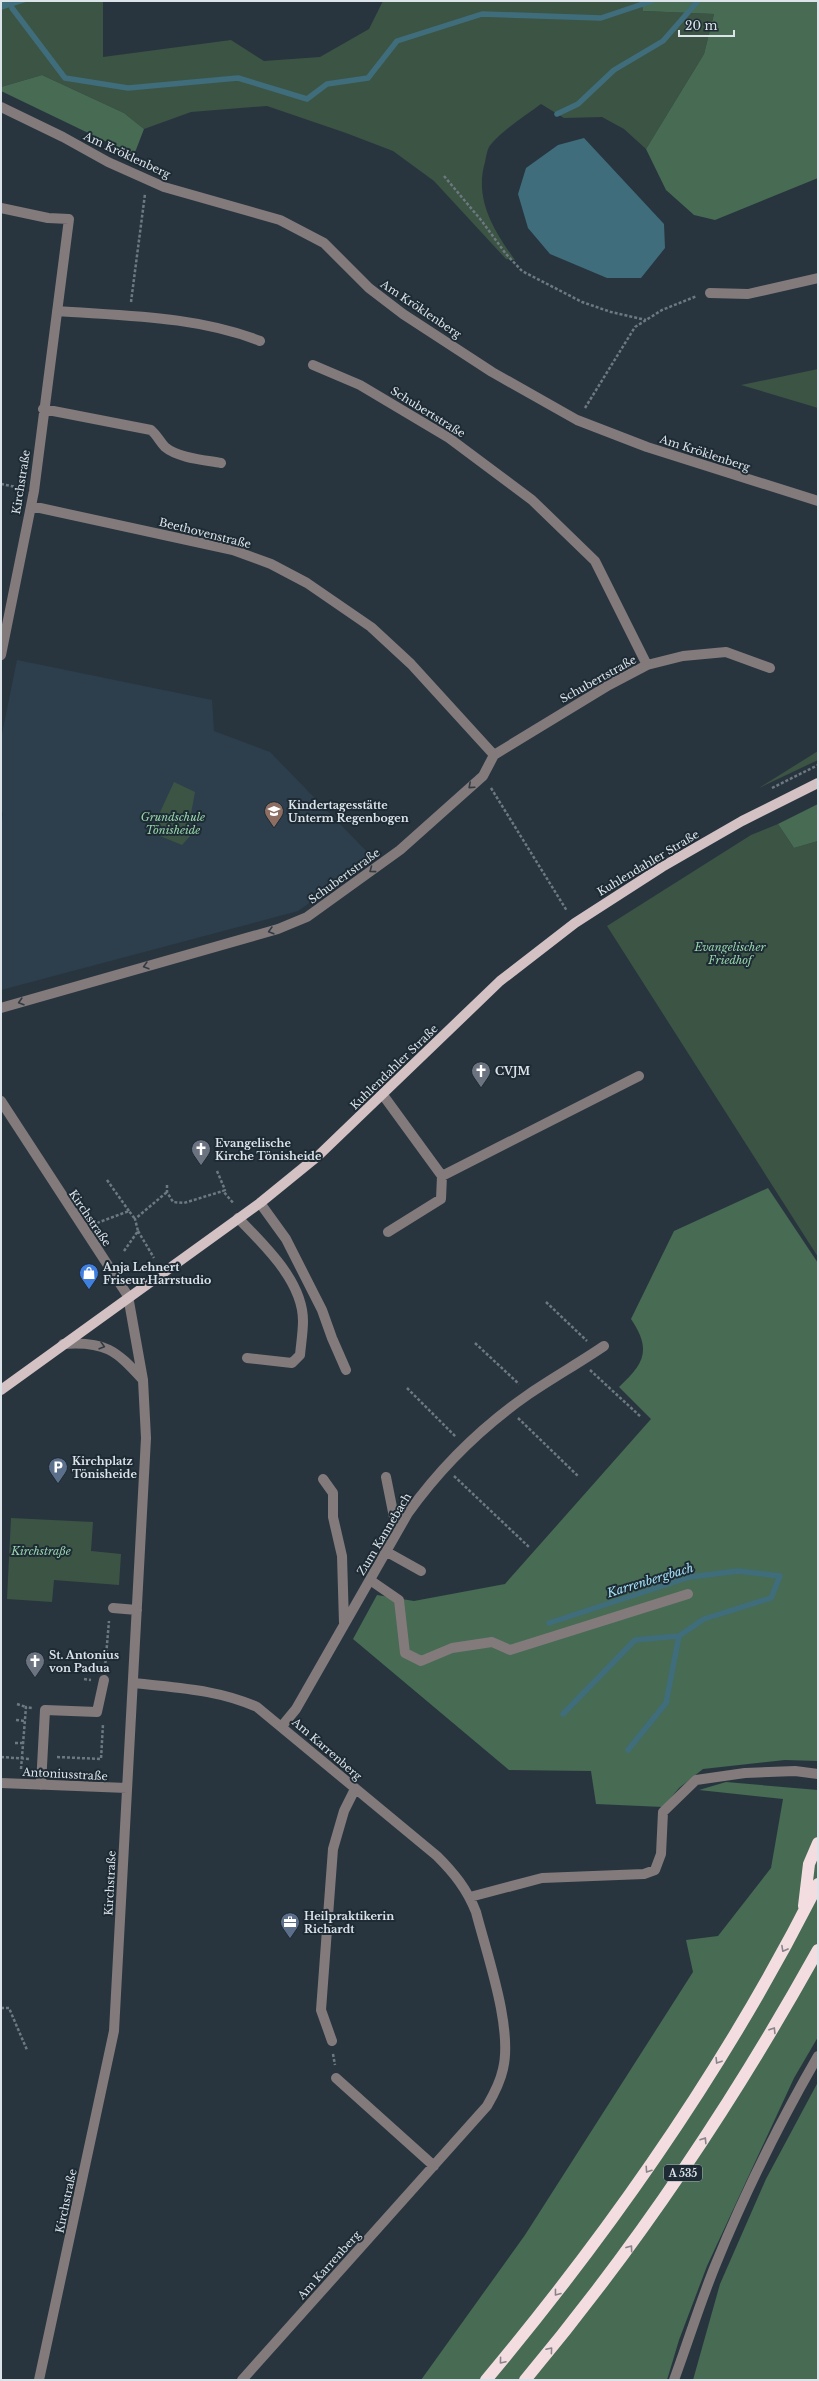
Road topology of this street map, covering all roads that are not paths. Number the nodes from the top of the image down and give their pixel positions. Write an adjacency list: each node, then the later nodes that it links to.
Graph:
1 (1, 107): 10 (street, Am Kröklenberg)
2 (1, 208): 5 (street, Kirchstraße)
3 (818, 278): 4 (street)
4 (710, 293)
5 (57, 311): 6 (street); 8 (street, Kirchstraße)
6 (260, 341)
7 (313, 365): 13 (street, Schubertstraße)
8 (43, 409): 9 (street); 11 (street, Kirchstraße)
9 (221, 463)
10 (818, 502)
11 (31, 506): 12 (street, Kirchstraße); 15 (street, Beethovenstraße)
12 (1, 655)
13 (647, 665): 14 (street, Schubertstraße); 15 (street, Schubertstraße)
14 (770, 668)
15 (494, 755): 17 (street, Schubertstraße, one-way to 17)
16 (818, 783): 19 (main road, Kuhlendahler Straße)
17 (1, 1008)
18 (639, 1076): 21 (street)
19 (383, 1095): 21 (street); 22 (main road, Kuhlendahler Straße)
20 (1, 1101): 25 (street, Kirchstraße)
21 (442, 1176): 24 (street)
22 (260, 1203): 23 (main road, Kuhlendahler Straße); 29 (street)
23 (240, 1217): 25 (main road, Kuhlendahler Straße); 28 (street)
24 (388, 1232)
25 (128, 1296): 26 (main road, Kuhlendahler Straße); 30 (street, Kirchstraße)
26 (63, 1344): 30 (street, one-way to 30); 31 (main road, Kuhlendahler Straße)
27 (601, 1348): 34 (street, Zum Kannebach)
28 (247, 1358)
29 (346, 1370)
30 (143, 1380): 40 (street, Kirchstraße)
31 (1, 1390)
32 (386, 1477): 34 (street)
33 (323, 1479): 41 (street)
34 (398, 1532): 35 (street, Zum Kannebach)
35 (387, 1552): 36 (street); 37 (street, Zum Kannebach)
36 (421, 1571)
37 (370, 1580): 38 (street); 41 (street, Zum Kannebach)
38 (688, 1594)
39 (113, 1608): 40 (street)
40 (137, 1610): 43 (street, Kirchstraße)
41 (344, 1623): 44 (street, Zum Kannebach)
42 (104, 1680): 47 (street)
43 (134, 1683): 44 (street, Am Karrenberg); 48 (street, Kirchstraße)
44 (282, 1726): 49 (street, Am Karrenberg)
45 (818, 1774): 52 (street)
46 (1, 1783): 47 (street, Antoniusstraße)
47 (41, 1784): 48 (street, Antoniusstraße)
48 (127, 1788): 59 (street, Kirchstraße)
49 (355, 1788): 52 (street, Am Karrenberg); 55 (street)
50 (818, 1843): 53 (highway)
51 (818, 1884): 53 (highway, A 535)
52 (470, 1897): 58 (street, Am Karrenberg)
53 (802, 1915): 61 (highway, A 535, one-way to 61)
54 (818, 1950): 62 (highway, A 535, one-way to 54)
55 (332, 2041)
56 (818, 2056): 63 (street)
57 (336, 2078): 58 (street)
58 (434, 2166): 60 (street, Am Karrenberg)
59 (39, 2380)
60 (242, 2380)
61 (486, 2380)
62 (525, 2380)
63 (674, 2380)

